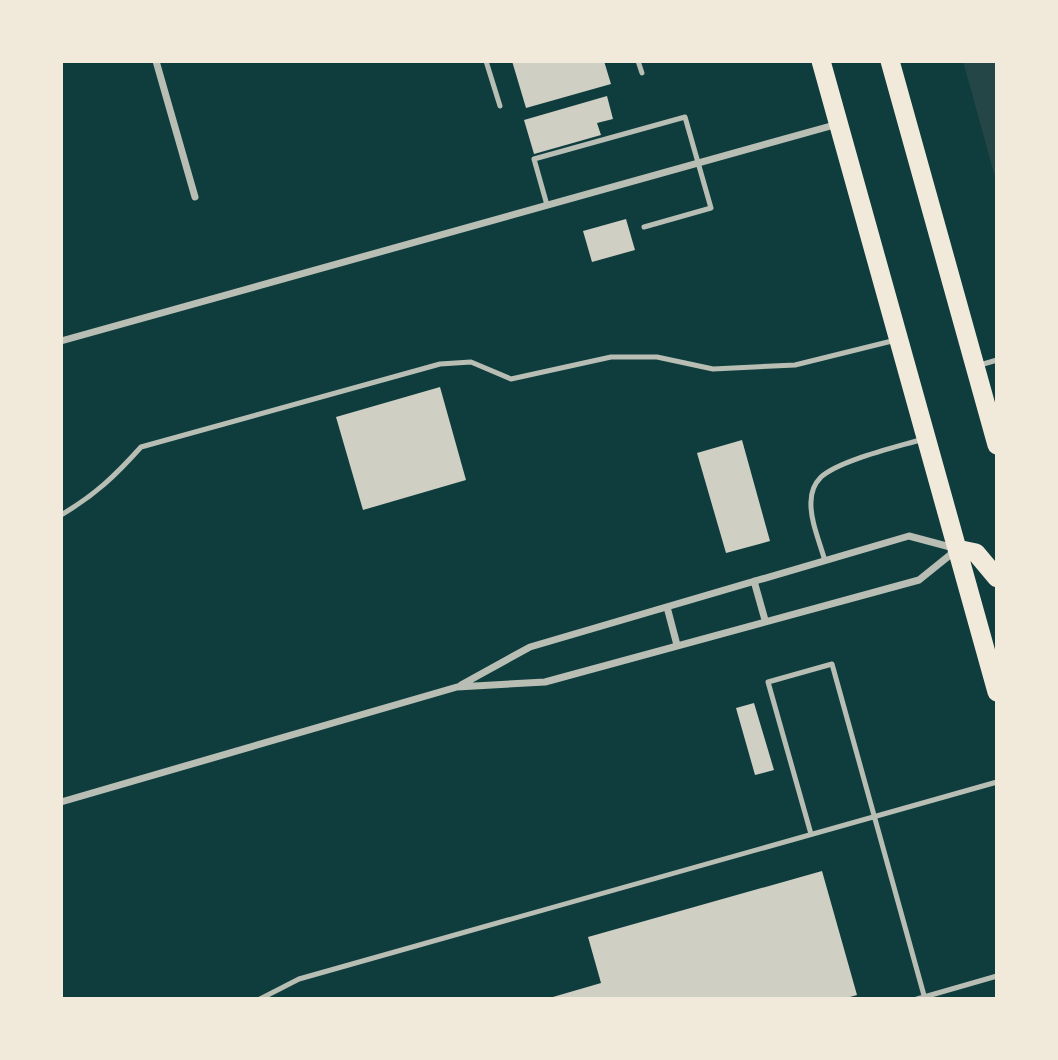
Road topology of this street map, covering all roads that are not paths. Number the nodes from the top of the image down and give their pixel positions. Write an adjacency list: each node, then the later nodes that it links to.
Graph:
1 (156, 61): 10 (street)
2 (486, 61): 7 (lane)
3 (638, 61): 6 (lane)
4 (821, 61): 8 (highway)
5 (890, 61): 16 (highway)
6 (642, 73)
7 (500, 106)
8 (839, 124): 9 (street); 13 (highway)
9 (698, 163): 11 (street); 11 (lane); 12 (lane)
10 (195, 197)
11 (547, 205): 14 (street)
12 (644, 227)
13 (899, 340): 17 (highway); 19 (lane)
14 (61, 341)
15 (997, 360): 16 (lane)
16 (975, 366): 18 (highway)
17 (926, 438): 20 (highway); 21 (lane)
18 (997, 445)
19 (61, 515)
20 (957, 550): 21 (street); 22 (highway); 25 (street); 28 (highway)
21 (825, 561): 23 (street)
22 (997, 578)
23 (754, 581): 24 (street); 25 (street)
24 (667, 607): 26 (street); 27 (street)
25 (765, 621): 26 (street)
26 (677, 645): 27 (street)
27 (457, 687): 30 (street)
28 (997, 692)
29 (997, 782): 31 (lane)
30 (61, 802)
31 (874, 816): 32 (lane); 32 (lane); 34 (lane)
32 (811, 834): 35 (lane)
33 (997, 976): 34 (lane)
34 (925, 998): 36 (lane)
35 (260, 999)
36 (917, 999)

